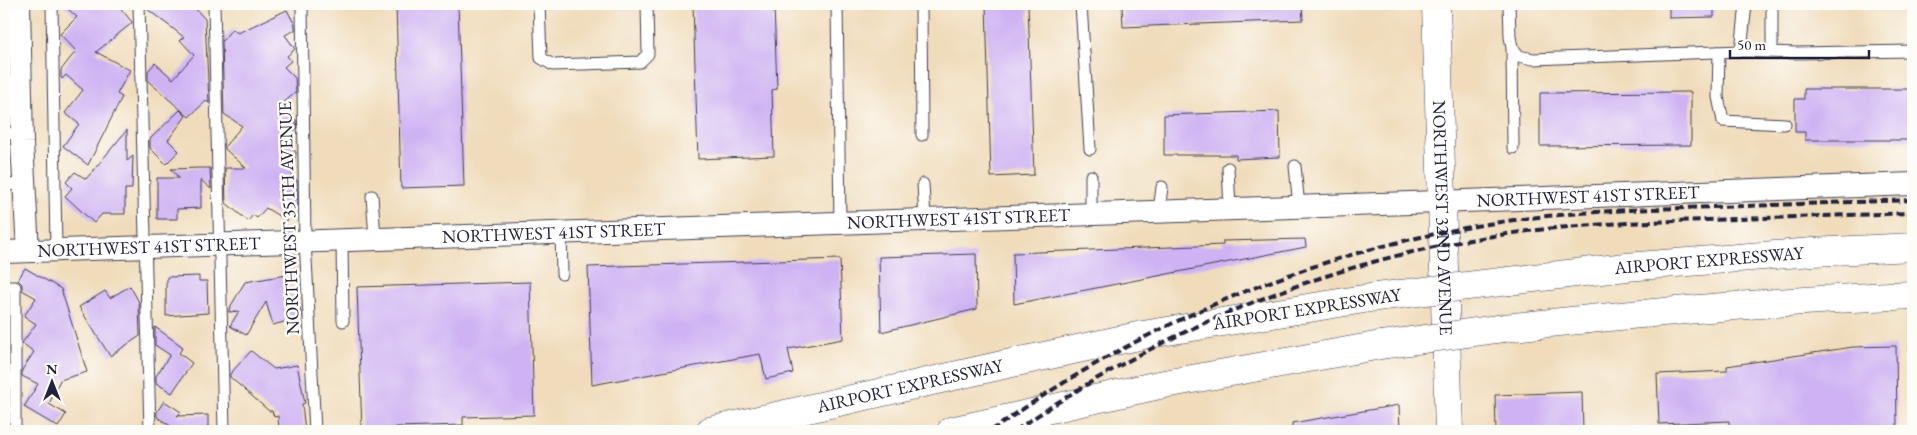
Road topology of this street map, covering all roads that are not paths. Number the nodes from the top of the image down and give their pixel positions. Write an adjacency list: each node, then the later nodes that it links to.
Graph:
1 (19, 4): 21 (street)
2 (52, 4): 47 (lane)
3 (139, 4): 45 (lane)
4 (214, 4): 44 (lane)
5 (302, 4): 43 (lane, NORTHWEST 35TH AVENUE)
6 (539, 4): 7 (lane)
7 (646, 4)
8 (837, 4): 39 (lane)
9 (921, 4): 22 (lane)
10 (1081, 4): 24 (lane)
11 (1436, 4): 33 (main road, NORTHWEST 32ND AVENUE)
12 (1509, 4): 15 (lane)
13 (1746, 4): 17 (lane)
14 (1772, 4): 18 (lane)
15 (1512, 47): 19 (lane); 23 (lane)
16 (1913, 50): 18 (lane)
17 (1741, 51): 18 (lane); 19 (lane)
18 (1772, 51)
19 (1719, 52): 20 (lane)
20 (1785, 124)
21 (13, 133): 28 (street)
22 (922, 135)
23 (1513, 148)
24 (1090, 149)
25 (1295, 166): 34 (lane)
26 (1228, 168): 35 (lane)
27 (1091, 176): 37 (lane)
28 (14, 184): 48 (street)
29 (924, 184): 38 (lane)
30 (1913, 184): 33 (street, NORTHWEST 41ST STREET)
31 (1162, 187): 36 (lane)
32 (372, 196): 41 (lane)
33 (1443, 202): 34 (street, NORTHWEST 41ST STREET); 60 (main road, NORTHWEST 32ND AVENUE)
34 (1298, 207): 35 (street, NORTHWEST 41ST STREET)
35 (1230, 209): 36 (street, NORTHWEST 41ST STREET)
36 (1159, 211): 37 (street, NORTHWEST 41ST STREET)
37 (1091, 214): 38 (street, NORTHWEST 41ST STREET)
38 (925, 219): 39 (street, NORTHWEST 41ST STREET)
39 (840, 222): 40 (street, NORTHWEST 41ST STREET)
40 (561, 231): 41 (street, NORTHWEST 41ST STREET); 50 (lane)
41 (375, 238): 42 (street, NORTHWEST 41ST STREET)
42 (342, 239): 43 (street, NORTHWEST 41ST STREET); 53 (lane)
43 (305, 240): 44 (street, NORTHWEST 41ST STREET); 57 (lane, NORTHWEST 35TH AVENUE)
44 (220, 244): 45 (street, NORTHWEST 41ST STREET); 56 (lane)
45 (145, 247): 47 (street, NORTHWEST 41ST STREET); 55 (lane)
46 (1913, 247): 58 (main road, AIRPORT EXPRESSWAY, bridge)
47 (56, 250): 48 (street, NORTHWEST 41ST STREET)
48 (28, 251): 49 (street, NORTHWEST 41ST STREET)
49 (4, 252)
50 (562, 274)
51 (4, 287): 54 (lane)
52 (1913, 295): 59 (main road, bridge)
53 (343, 321)
54 (15, 431)
55 (150, 431)
56 (224, 431)
57 (315, 431)
58 (710, 431)
59 (950, 431)
60 (1449, 431)

